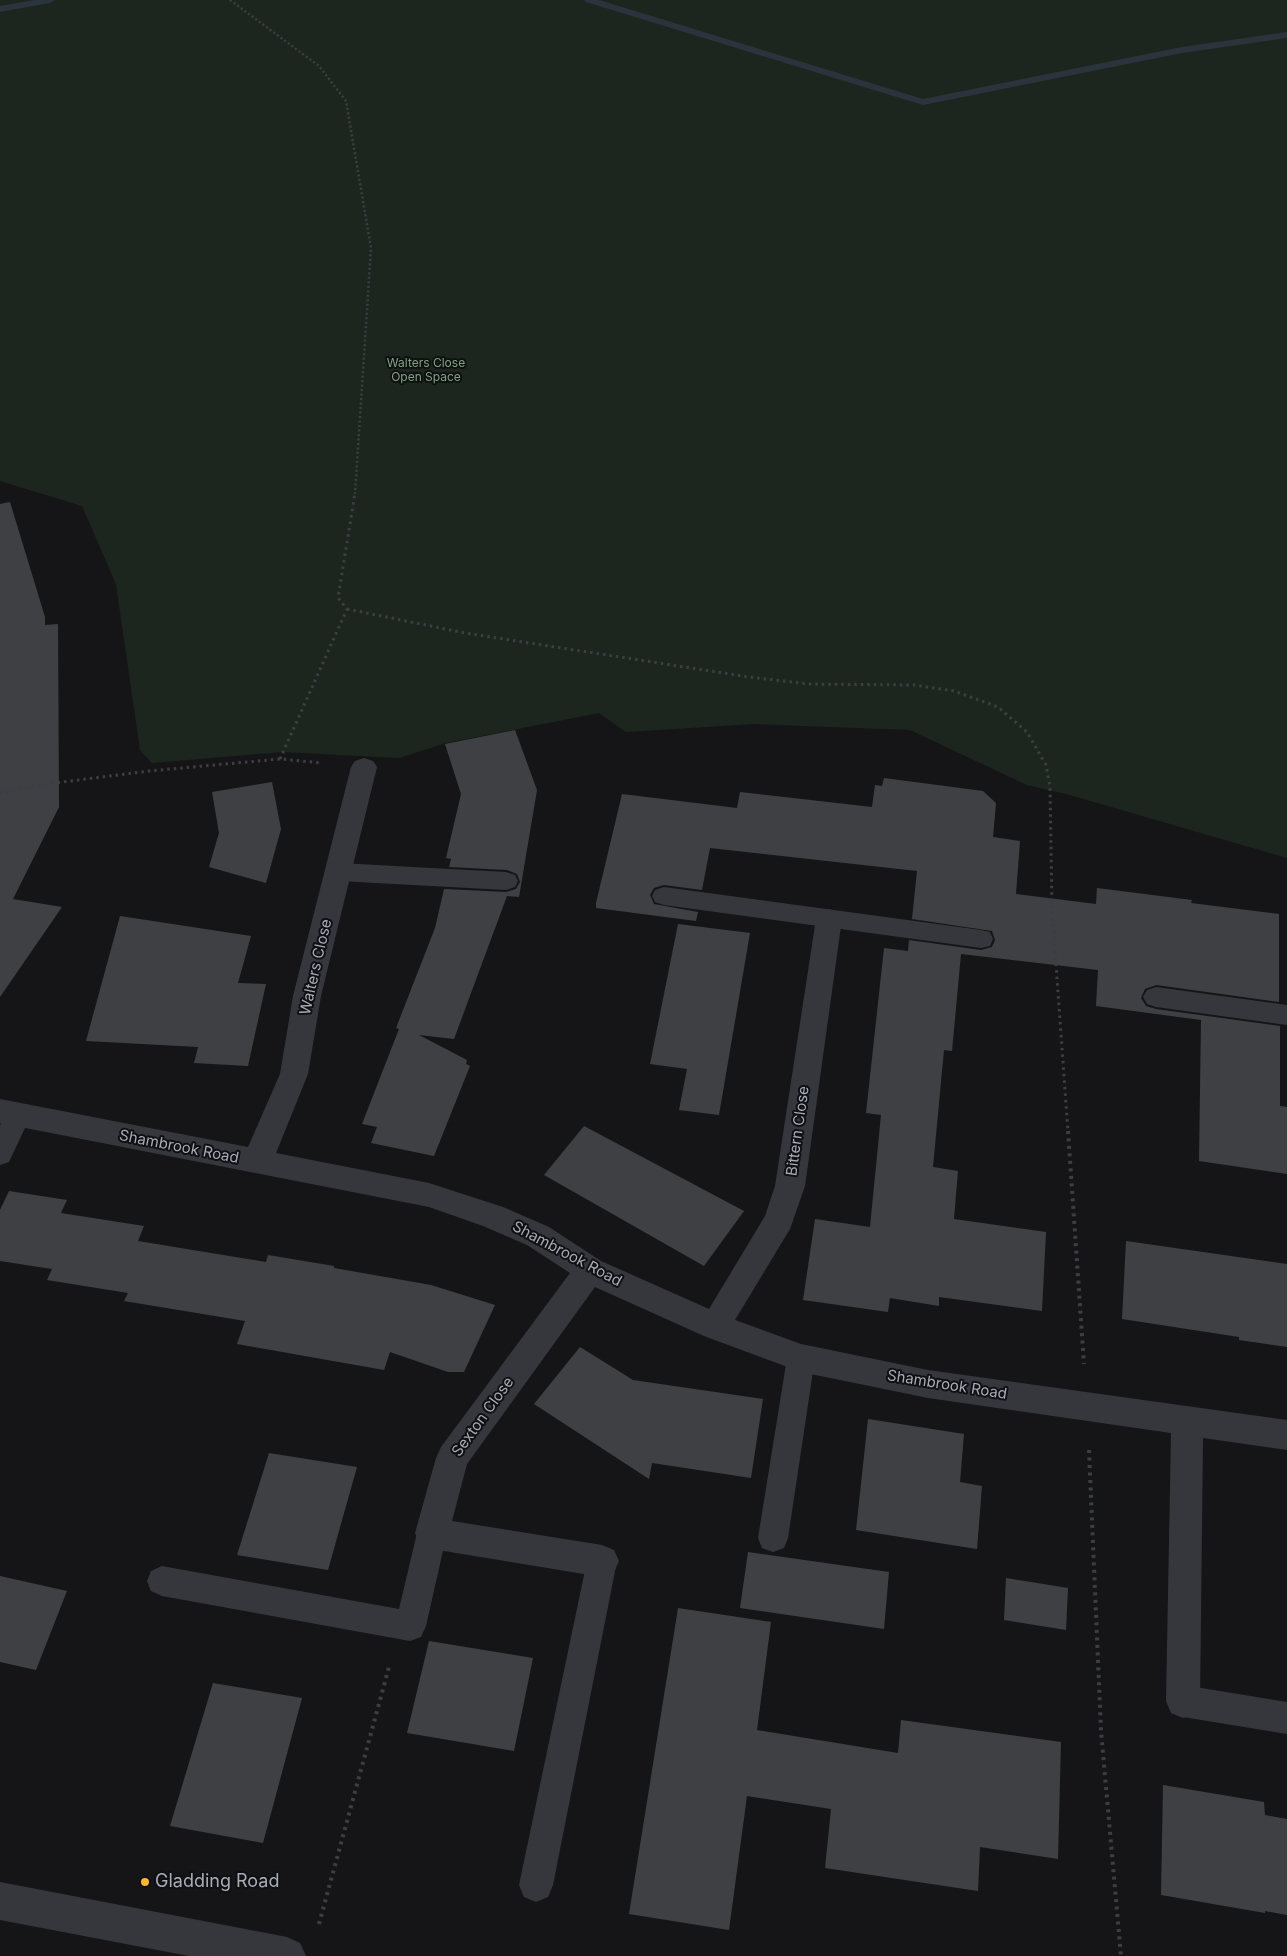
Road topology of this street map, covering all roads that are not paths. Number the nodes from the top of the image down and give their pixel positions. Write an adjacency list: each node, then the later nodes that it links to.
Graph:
1 (364, 767): 2 (street, Walters Close)
2 (338, 872): 3 (lane); 11 (street, Walters Close)
3 (506, 881)
4 (664, 896): 5 (lane)
5 (829, 919): 6 (lane); 13 (street, Bittern Close)
6 (981, 939)
7 (1156, 997): 8 (lane)
8 (1287, 1015)
9 (9, 1113): 10 (lane); 11 (street, Shambrook Road)
10 (0, 1154)
11 (257, 1162): 12 (street, Shambrook Road)
12 (590, 1270): 13 (street, Shambrook Road); 17 (street, Sexton Close)
13 (715, 1326): 14 (street, Shambrook Road)
14 (801, 1358): 15 (street, Shambrook Road); 18 (lane)
15 (1187, 1420): 16 (street, Shambrook Road); 21 (street)
16 (1287, 1435)
17 (432, 1533): 19 (street); 20 (lane)
18 (774, 1538)
19 (602, 1561): 23 (lane)
20 (162, 1581)
21 (1184, 1701): 22 (lane)
22 (1287, 1718)
23 (536, 1884)
24 (0, 1901): 25 (street)
25 (287, 1956)

